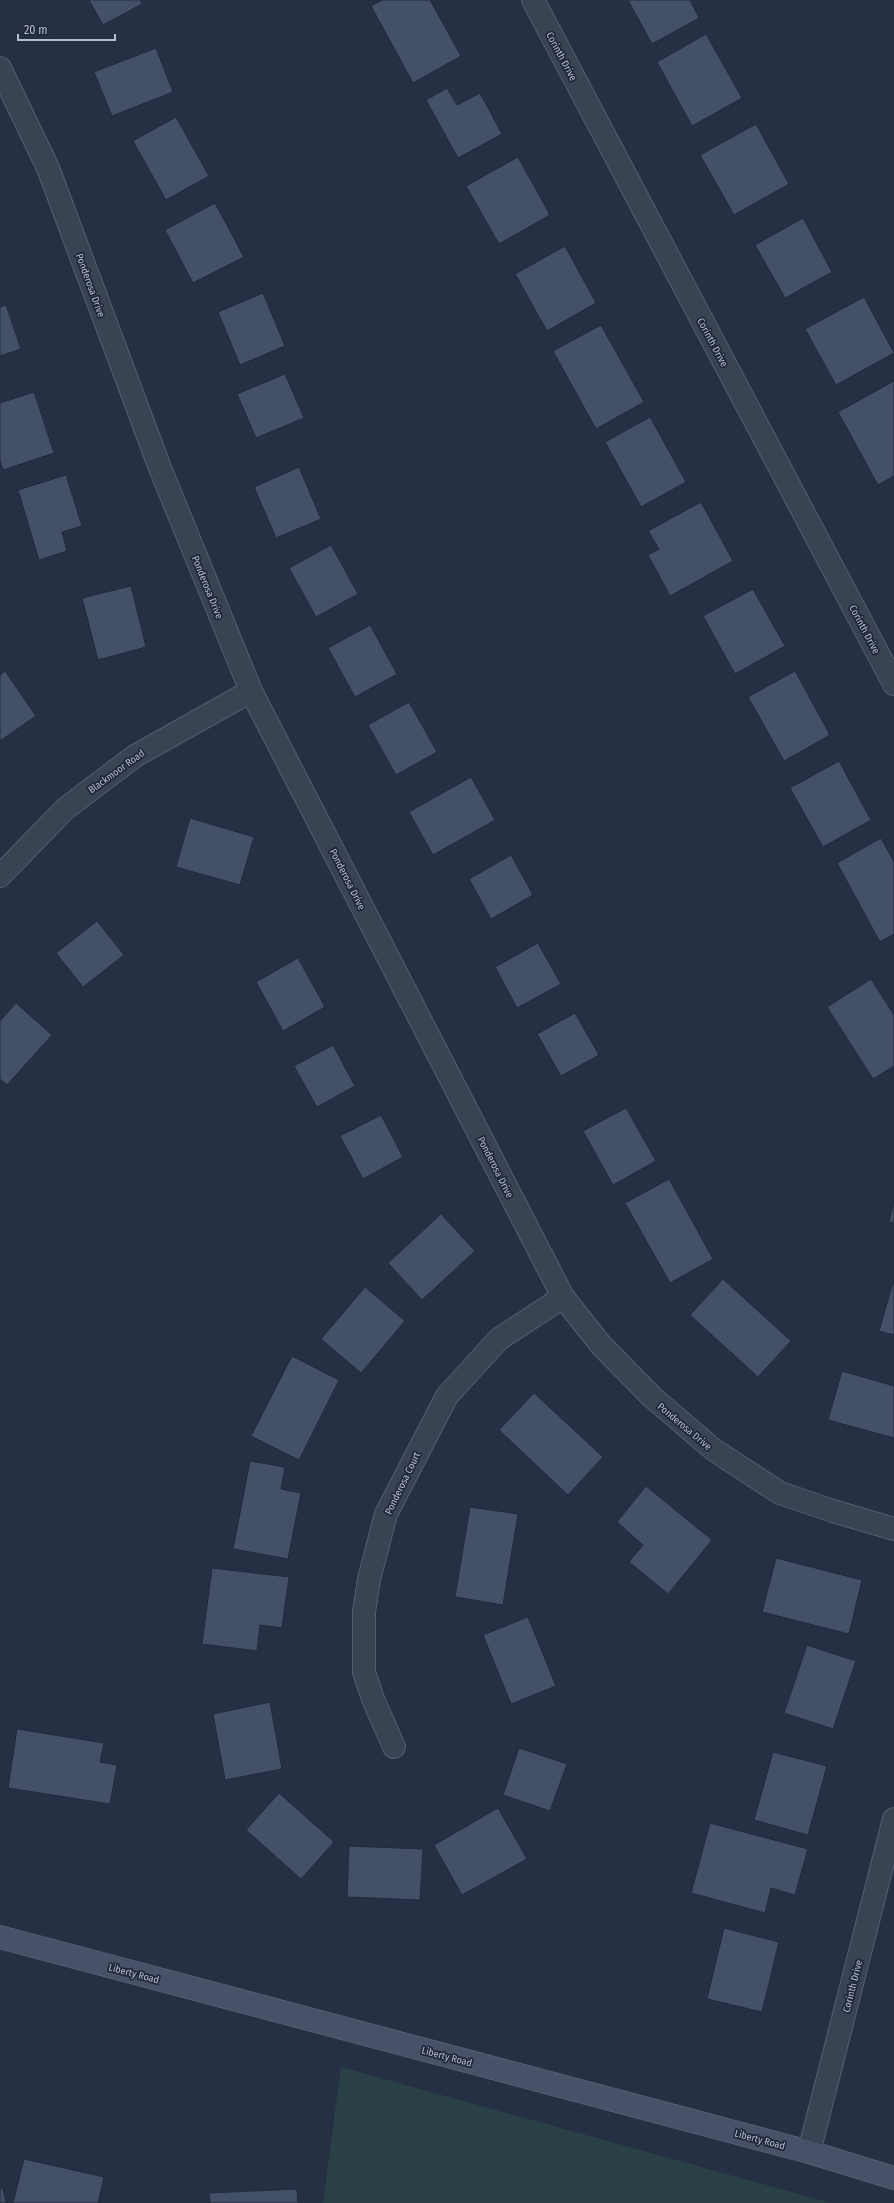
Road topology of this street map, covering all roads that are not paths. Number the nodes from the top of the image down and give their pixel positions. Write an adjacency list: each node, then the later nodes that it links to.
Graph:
1 (532, 0): 3 (street, Corinth Drive)
2 (0, 68): 4 (street, Ponderosa Drive)
3 (894, 684)
4 (251, 691): 5 (street, Blackmoor Road); 6 (street, Ponderosa Drive)
5 (0, 876)
6 (563, 1297): 7 (street, Ponderosa Drive); 8 (street, Ponderosa Court)
7 (894, 1529)
8 (394, 1747)
9 (894, 1819): 11 (street, Corinth Drive)
10 (0, 1937): 11 (street, Liberty Road)
11 (809, 2152): 12 (street, Liberty Road)
12 (894, 2178)

